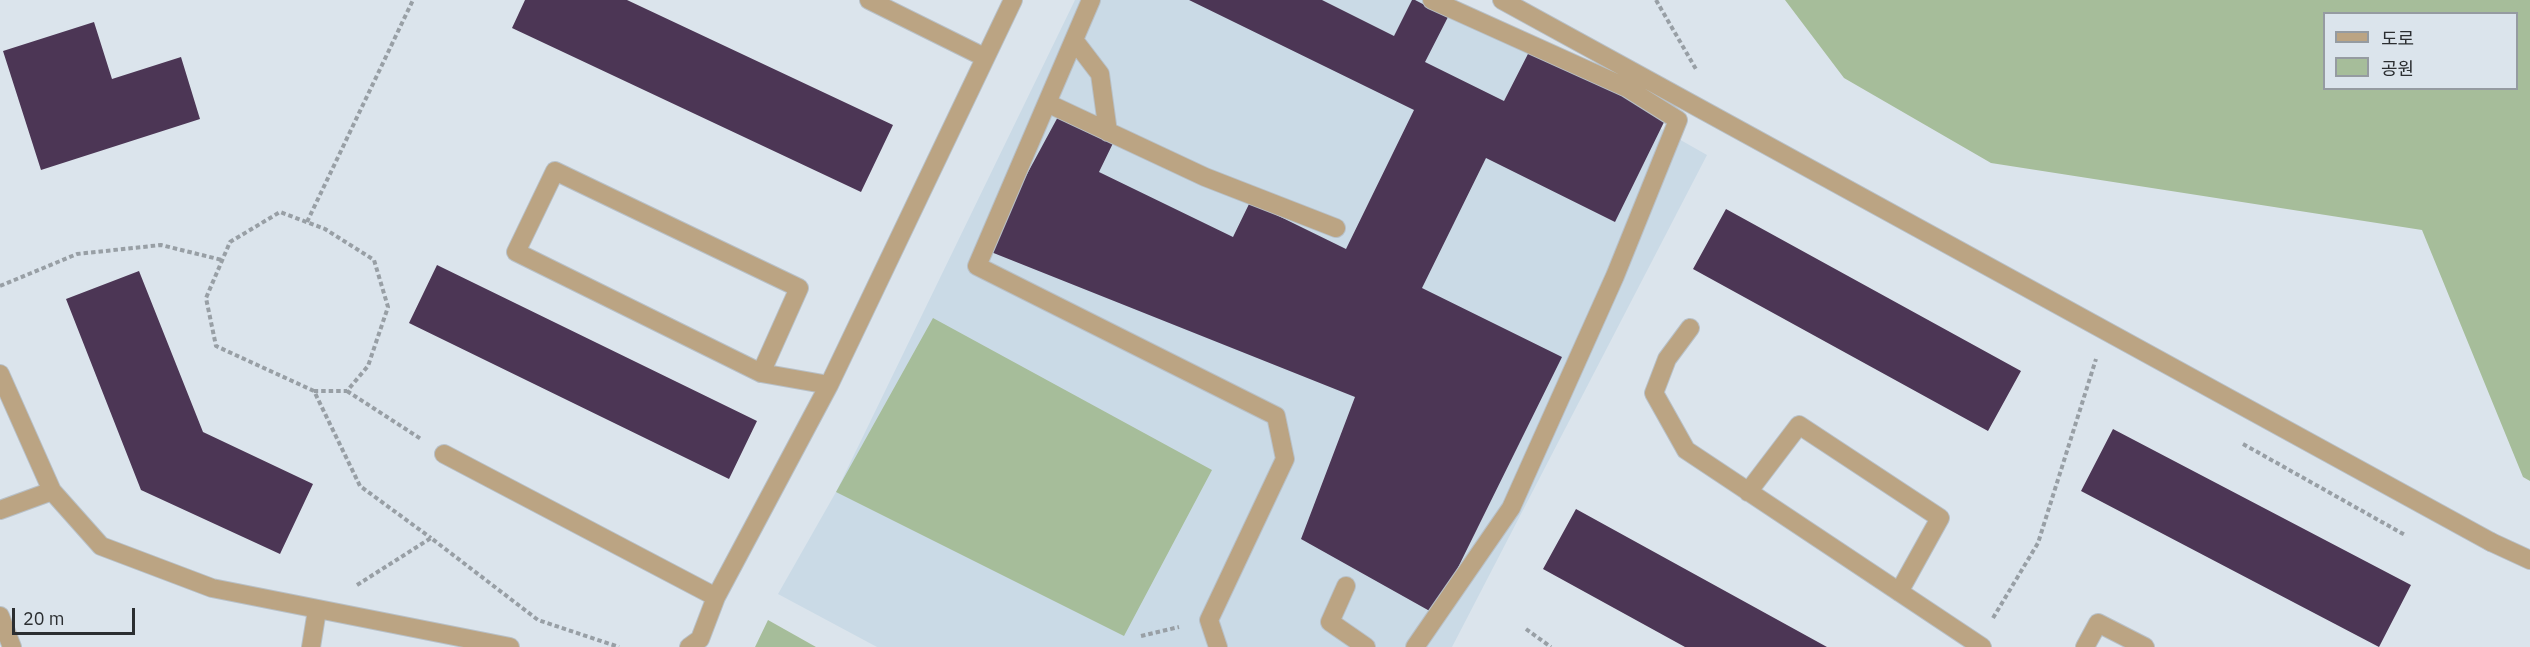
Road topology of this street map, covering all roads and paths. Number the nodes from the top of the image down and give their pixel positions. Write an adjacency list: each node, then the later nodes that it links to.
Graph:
1 (413, 0): 13 (path)
2 (1013, 0): 9 (street)
3 (1091, 0): 8 (street)
4 (1432, 0): 50 (street)
5 (1502, 0): 18 (street)
6 (1656, 0): 10 (path)
7 (874, 1): 9 (street)
8 (1074, 40): 11 (street); 12 (street)
9 (984, 57): 23 (street)
10 (1698, 72)
11 (1047, 103): 12 (street); 39 (street)
12 (1108, 132): 14 (street)
13 (307, 222): 15 (path); 24 (path)
14 (1336, 228)
15 (222, 260): 16 (path); 25 (path)
16 (0, 286)
17 (1690, 328): 29 (street)
18 (2104, 330): 19 (path); 33 (street)
19 (2095, 362): 20 (path); 42 (path)
20 (2105, 367)
21 (760, 373): 21 (street); 23 (street)
22 (0, 374): 28 (street)
23 (829, 385): 36 (street)
24 (347, 390): 25 (path); 27 (path)
25 (314, 392): 32 (path)
26 (2240, 442): 31 (path)
27 (444, 454): 36 (street)
28 (52, 491): 30 (street); 37 (street)
29 (1748, 492): 35 (street); 35 (street)
30 (0, 510)
31 (2405, 535)
32 (431, 538): 37 (path); 46 (path)
33 (2530, 560)
34 (1346, 586): 49 (street)
35 (1899, 592): 42 (street)
36 (716, 597): 47 (street)
37 (317, 610): 44 (street); 45 (street)
38 (0, 616): 43 (street)
39 (1209, 620): 41 (path); 48 (street)
40 (1526, 629): 51 (path)
41 (1141, 636)
42 (1978, 646)
43 (12, 647)
44 (311, 647)
45 (510, 647)
46 (619, 647)
47 (689, 647)
48 (1218, 647)
49 (1366, 647)
50 (1415, 647)
51 (1551, 647)
52 (2085, 647): 53 (street)
53 (2145, 647)

